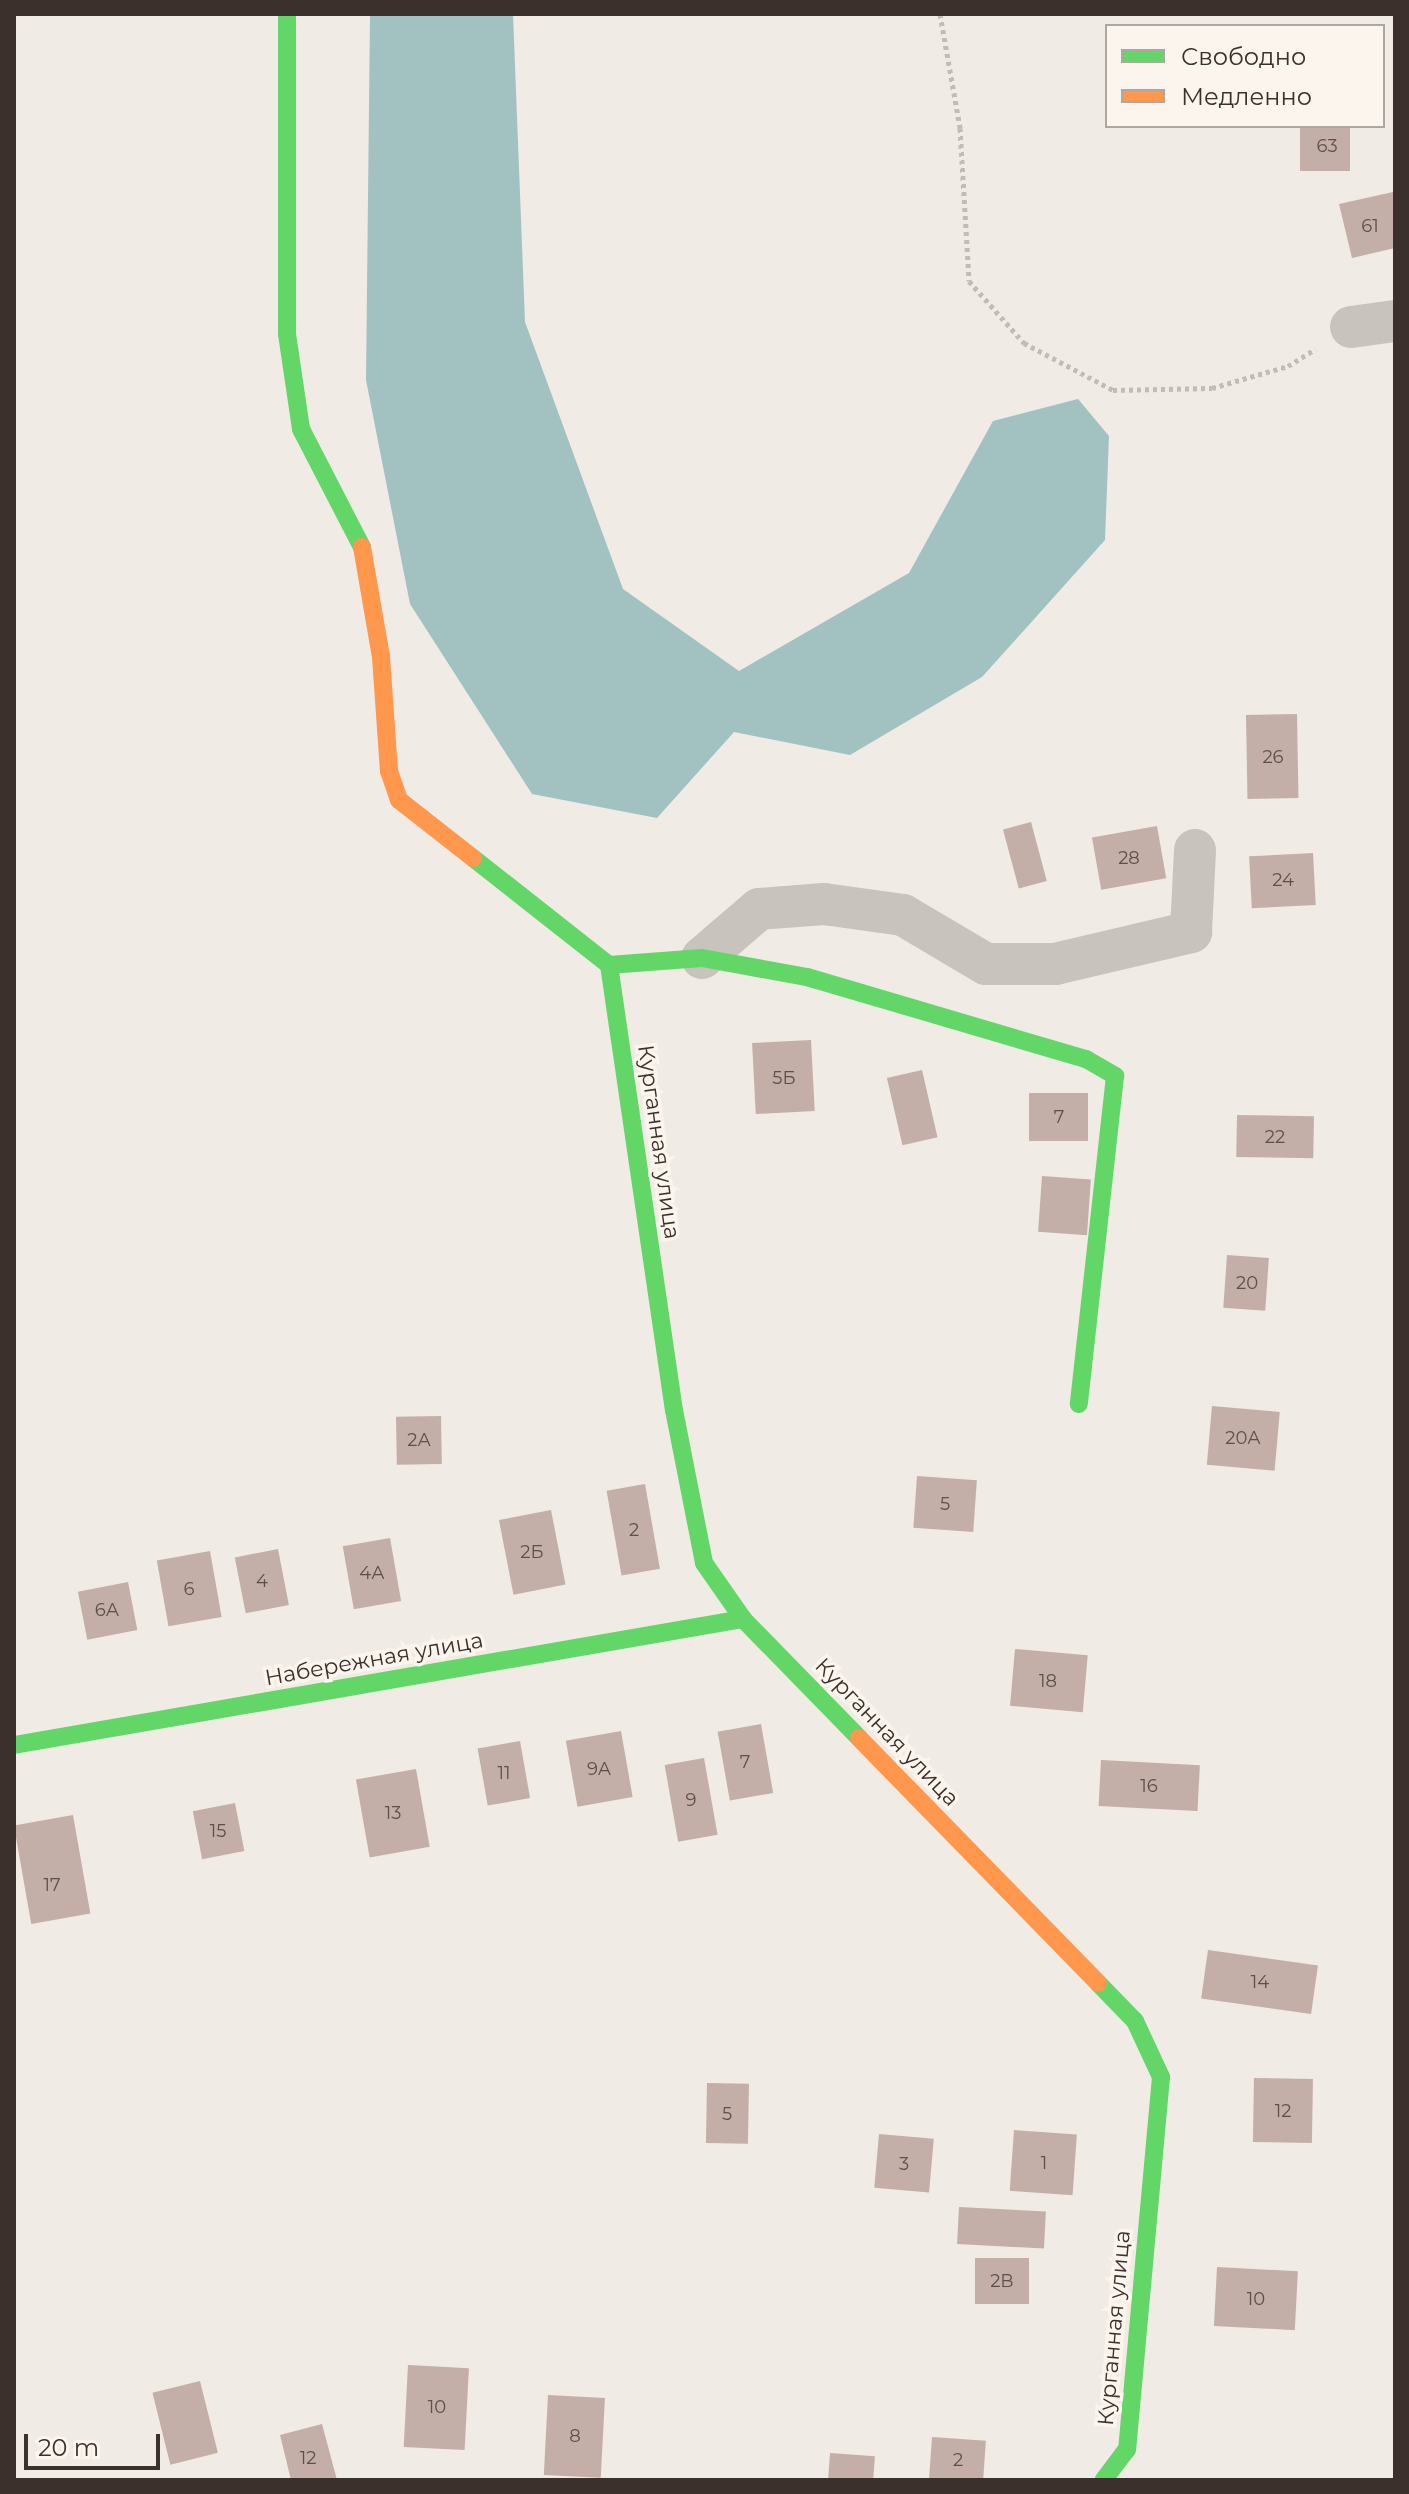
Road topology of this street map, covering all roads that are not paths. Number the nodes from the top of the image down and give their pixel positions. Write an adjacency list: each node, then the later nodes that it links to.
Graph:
1 (287, 14): 6 (street)
2 (1395, 321): 3 (street)
3 (1351, 327)
4 (1195, 850): 5 (street)
5 (702, 958): 6 (street); 7 (street)
6 (609, 965): 8 (street, Курганная улица)
7 (1079, 1404)
8 (743, 1619): 9 (street, Набережная улица); 10 (street, Курганная улица)
9 (14, 1745)
10 (1104, 2480)

